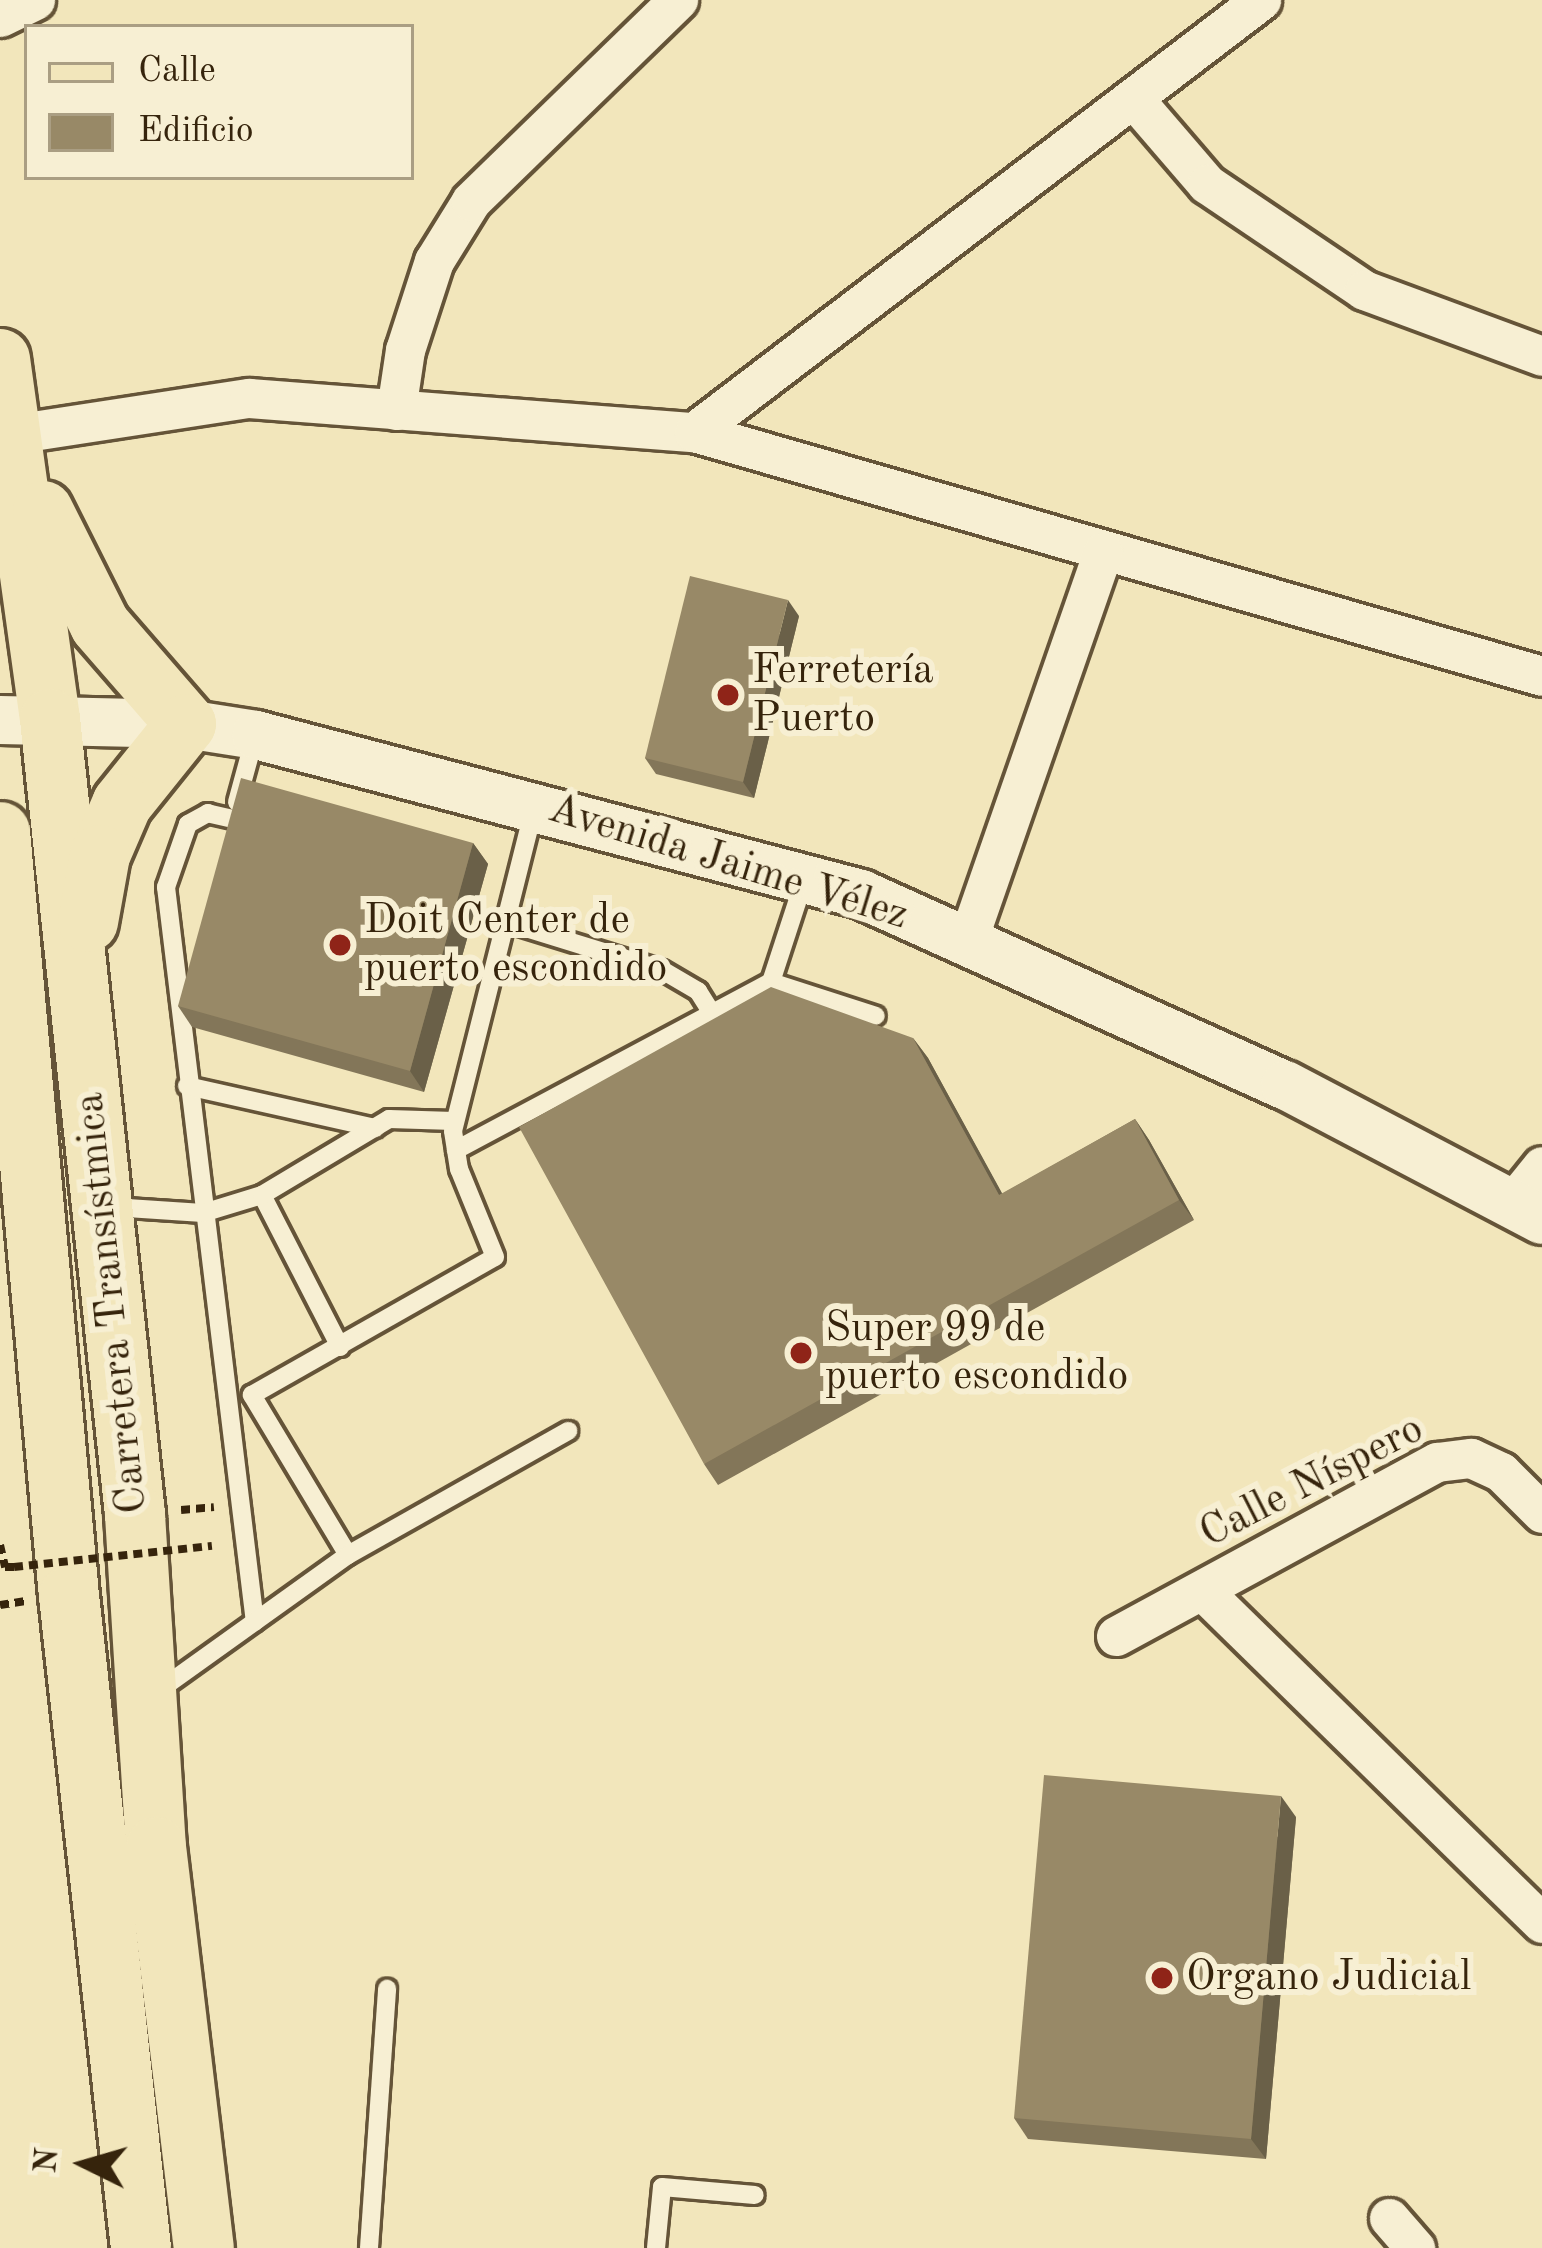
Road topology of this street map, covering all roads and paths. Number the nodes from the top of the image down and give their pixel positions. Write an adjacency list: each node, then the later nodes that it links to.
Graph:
1 (34, 0): 4 (street)
2 (678, 0): 8 (street)
3 (1261, 0): 5 (street)
4 (0, 17)
5 (1132, 98): 6 (street); 9 (street)
6 (1542, 356)
7 (0, 359): 10 (main road, Carretera Transístmica)
8 (396, 410): 9 (street); 10 (street)
9 (694, 432): 11 (street)
10 (13, 434): 13 (main road, Carretera Transístmica); 14 (main road)
11 (1103, 552): 12 (street); 20 (street)
12 (1542, 676)
13 (25, 719): 14 (street, Avenida Jaime Vélez); 22 (main road, Carretera Transístmica)
14 (186, 724): 15 (street, Avenida Jaime Vélez); 22 (main road)
15 (256, 735): 16 (street, Avenida Jaime Vélez); 25 (lane)
16 (535, 804): 18 (street, Avenida Jaime Vélez); 19 (lane)
17 (0, 832): 49 (main road, Carretera Transístmica)
18 (805, 879): 20 (street, Avenida Jaime Vélez); 21 (lane)
19 (503, 922): 23 (lane); 26 (lane)
20 (967, 942): 30 (street, Avenida Jaime Vélez)
21 (771, 982): 23 (lane); 24 (lane)
22 (79, 994): 31 (main road, Carretera Transístmica)
23 (712, 1013): 28 (lane)
24 (876, 1016)
25 (187, 1086): 27 (lane); 32 (lane)
26 (454, 1120): 27 (lane); 28 (lane)
27 (375, 1128): 29 (lane)
28 (456, 1150): 33 (lane)
29 (262, 1195): 32 (lane); 33 (lane)
30 (1532, 1196)
31 (100, 1206): 32 (lane); 44 (main road, Carretera Transístmica)
32 (203, 1213): 35 (lane)
33 (340, 1347): 34 (lane)
34 (251, 1395): 35 (lane); 40 (lane)
35 (225, 1404): 42 (lane)
36 (568, 1431): 40 (lane)
37 (1542, 1513): 41 (street, Calle Níspero)
38 (0, 1545): 39 (path, bridge)
39 (212, 1546)
40 (348, 1555): 42 (lane)
41 (1204, 1592): 43 (street, Calle Níspero); 45 (street)
42 (255, 1622): 44 (lane)
43 (1116, 1636)
44 (149, 1697): 50 (main road, Carretera Transístmica)
45 (1542, 1923)
46 (387, 1989): 51 (lane)
47 (755, 2195): 52 (lane)
48 (1389, 2218): 53 (street)
49 (141, 2248)
50 (204, 2248)
51 (369, 2248)
52 (656, 2248)
53 (1415, 2248)

